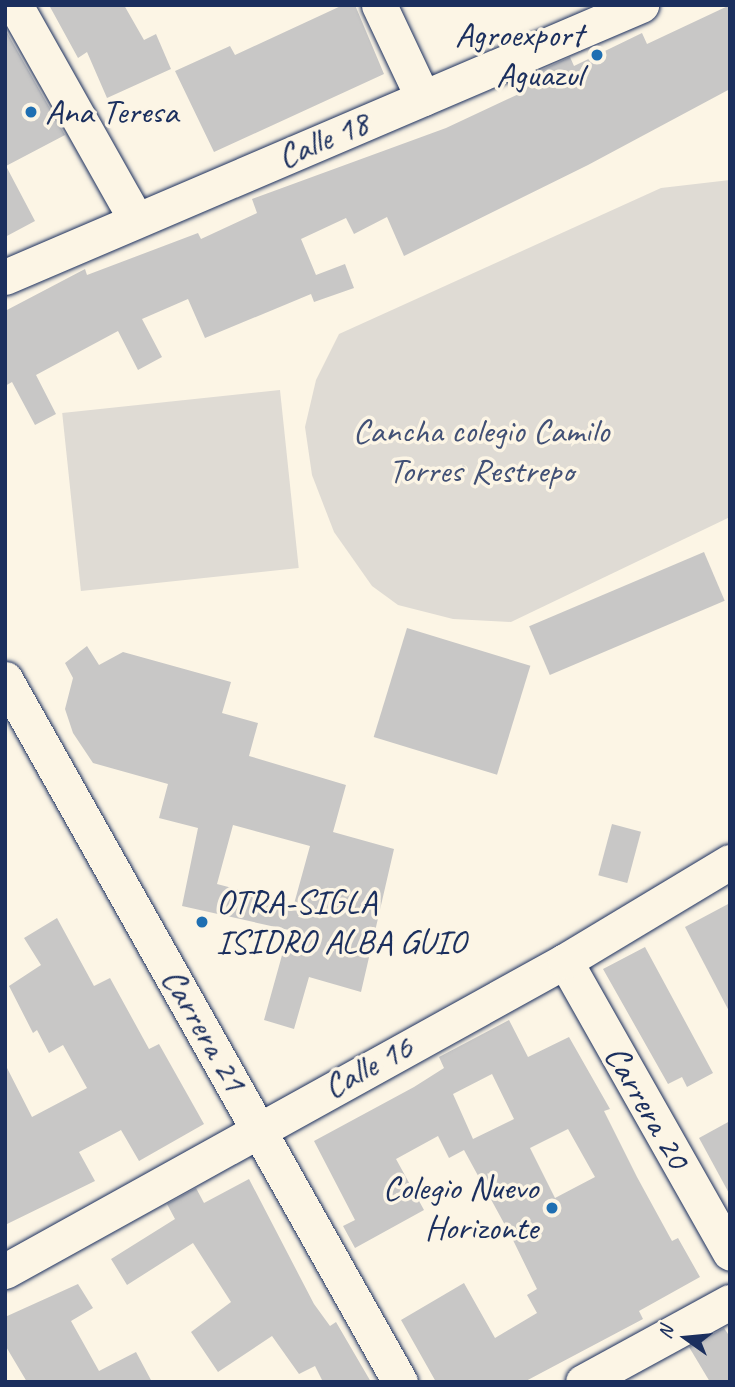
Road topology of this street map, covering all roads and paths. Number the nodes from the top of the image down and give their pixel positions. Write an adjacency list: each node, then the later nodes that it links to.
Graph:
1 (15, 5): 5 (street)
2 (379, 5): 4 (street)
3 (641, 5): 4 (street, Calle 18)
4 (423, 98): 5 (street, Calle 18)
5 (135, 218): 6 (street, Calle 18)
6 (5, 277)
7 (5, 679): 10 (street, Carrera 21)
8 (730, 862): 9 (street, Calle 16)
9 (565, 961): 10 (street, Calle 16); 11 (street, Carrera 20)
10 (258, 1126): 12 (street, Calle 16); 14 (street, Carrera 21)
11 (730, 1252)
12 (5, 1271)
13 (730, 1303): 15 (street)
14 (401, 1382)
15 (583, 1382)

